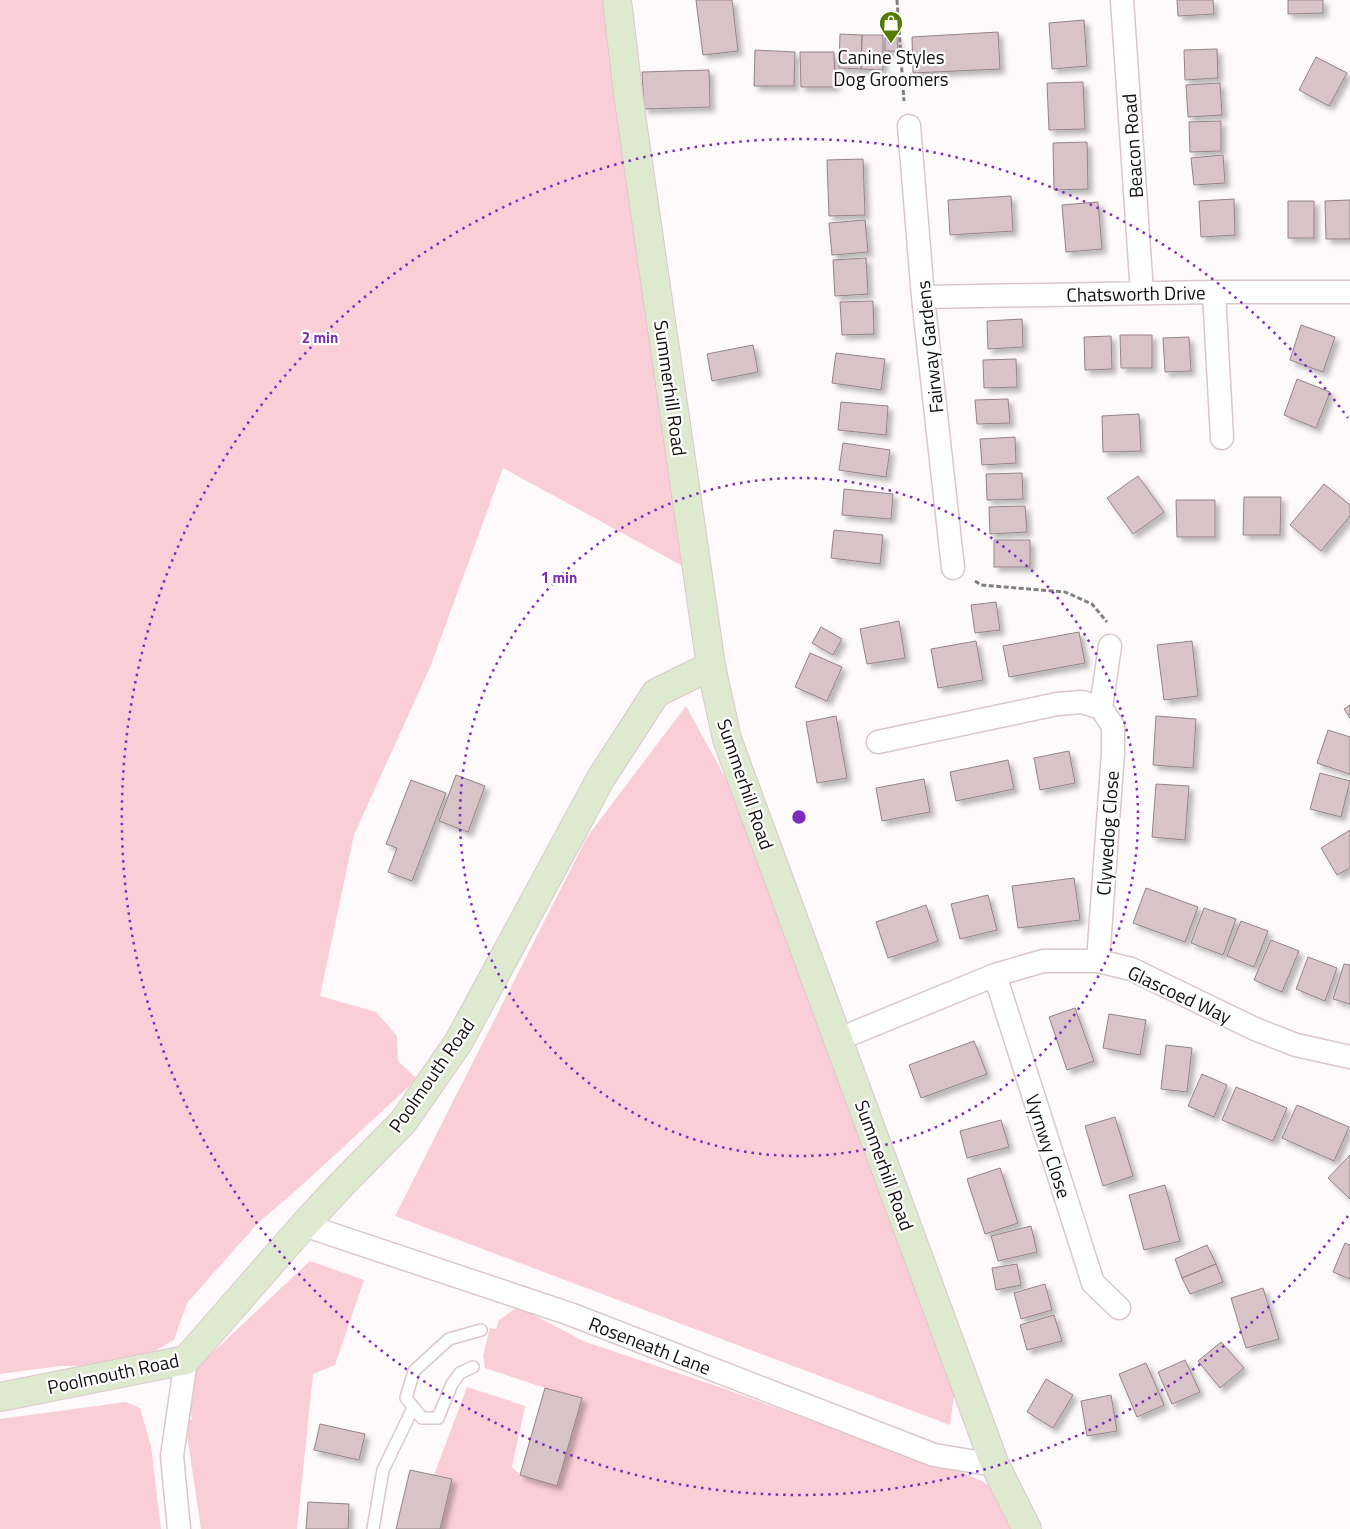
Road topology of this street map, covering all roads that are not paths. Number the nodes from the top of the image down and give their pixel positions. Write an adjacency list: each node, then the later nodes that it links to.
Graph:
1 (617, 0): 11 (street, Summerhill Road)
2 (1122, 0): 6 (street, Beacon Road)
3 (909, 126): 7 (street, Fairway Gardens)
4 (1214, 292): 5 (street, Chatsworth Drive); 6 (street, Chatsworth Drive); 8 (street)
5 (1350, 292)
6 (1142, 293): 7 (street, Chatsworth Drive)
7 (923, 296): 9 (street, Fairway Gardens)
8 (1222, 438)
9 (953, 568)
10 (1110, 646): 12 (street)
11 (711, 666): 16 (street, Summerhill Road); 18 (street, Poolmouth Road)
12 (1101, 708): 13 (street); 14 (street, Clywedog Close)
13 (878, 742)
14 (1098, 961): 15 (street, Glascoed Way); 17 (street, Glascoed Way)
15 (995, 975): 16 (street, Glascoed Way); 19 (street, Vyrnwy Close)
16 (838, 1038): 25 (street, Summerhill Road)
17 (1350, 1057)
18 (304, 1225): 21 (street, Poolmouth Road); 25 (street, Roseneath Lane)
19 (1119, 1308)
20 (481, 1330): 24 (lane)
21 (186, 1360): 23 (street, Poolmouth Road); 26 (street)
22 (473, 1367): 24 (lane)
23 (0, 1397)
24 (413, 1408): 27 (lane)
25 (995, 1465): 28 (street, Summerhill Road)
26 (179, 1529)
27 (373, 1529)
28 (1026, 1529)

